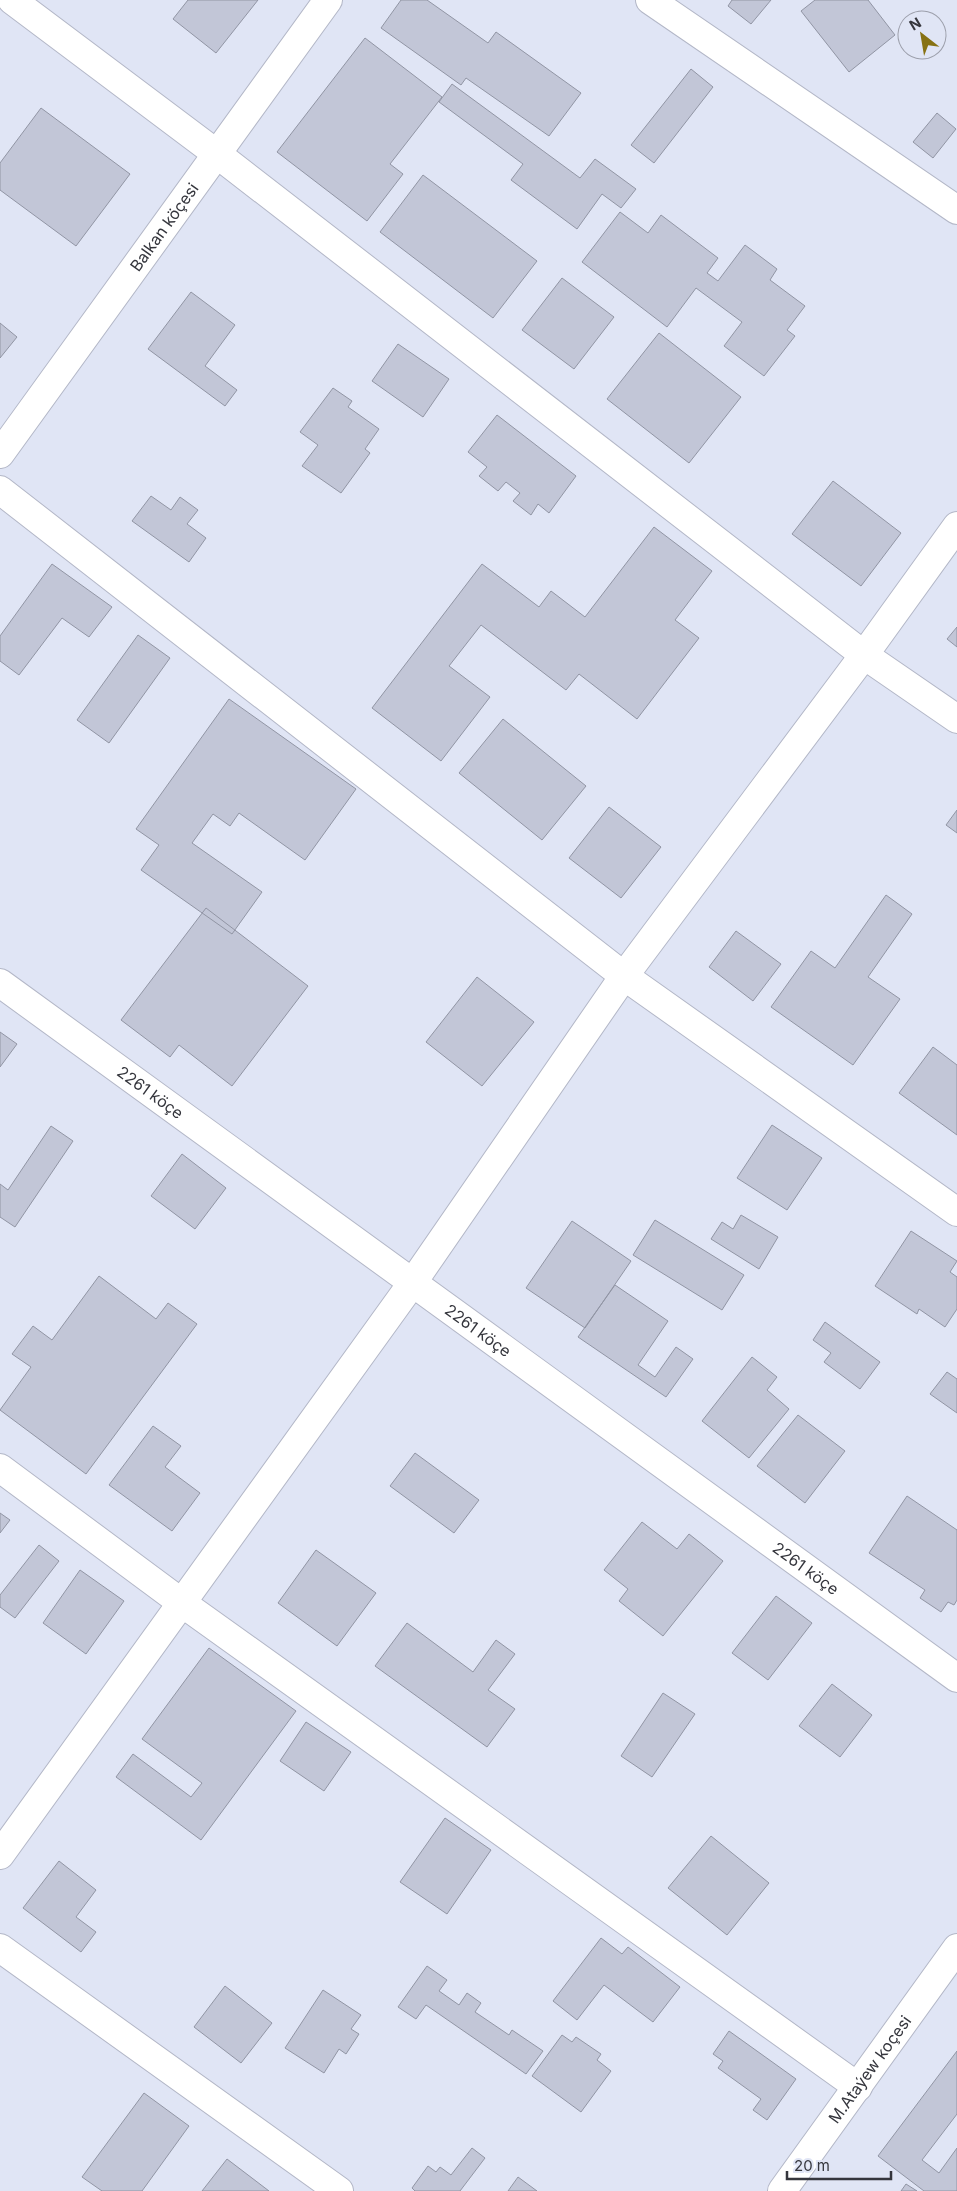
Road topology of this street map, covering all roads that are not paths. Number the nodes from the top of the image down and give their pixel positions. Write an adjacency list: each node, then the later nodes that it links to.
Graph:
1 (12, 0): 4 (street)
2 (328, 0): 4 (street, Balkan köçesi)
3 (650, 0): 5 (street)
4 (217, 154): 6 (street, Balkan köçesi); 9 (street)
5 (957, 210)
6 (0, 454)
7 (0, 490): 11 (street)
8 (957, 526): 9 (street)
9 (864, 655): 10 (street); 11 (street)
10 (957, 719)
11 (624, 976): 13 (street); 14 (street)
12 (0, 983): 14 (street, 2261 köçe)
13 (957, 1212)
14 (412, 1282): 16 (street); 17 (street, 2261 köçe)
15 (0, 1468): 16 (street)
16 (182, 1603): 18 (street); 21 (street)
17 (957, 1678)
18 (0, 1855)
19 (0, 1948): 22 (street)
20 (957, 1948): 21 (street, M.Ataýew koçesi)
21 (858, 2087): 23 (street, M.Ataýew koçesi)
22 (339, 2191)
23 (782, 2191)

